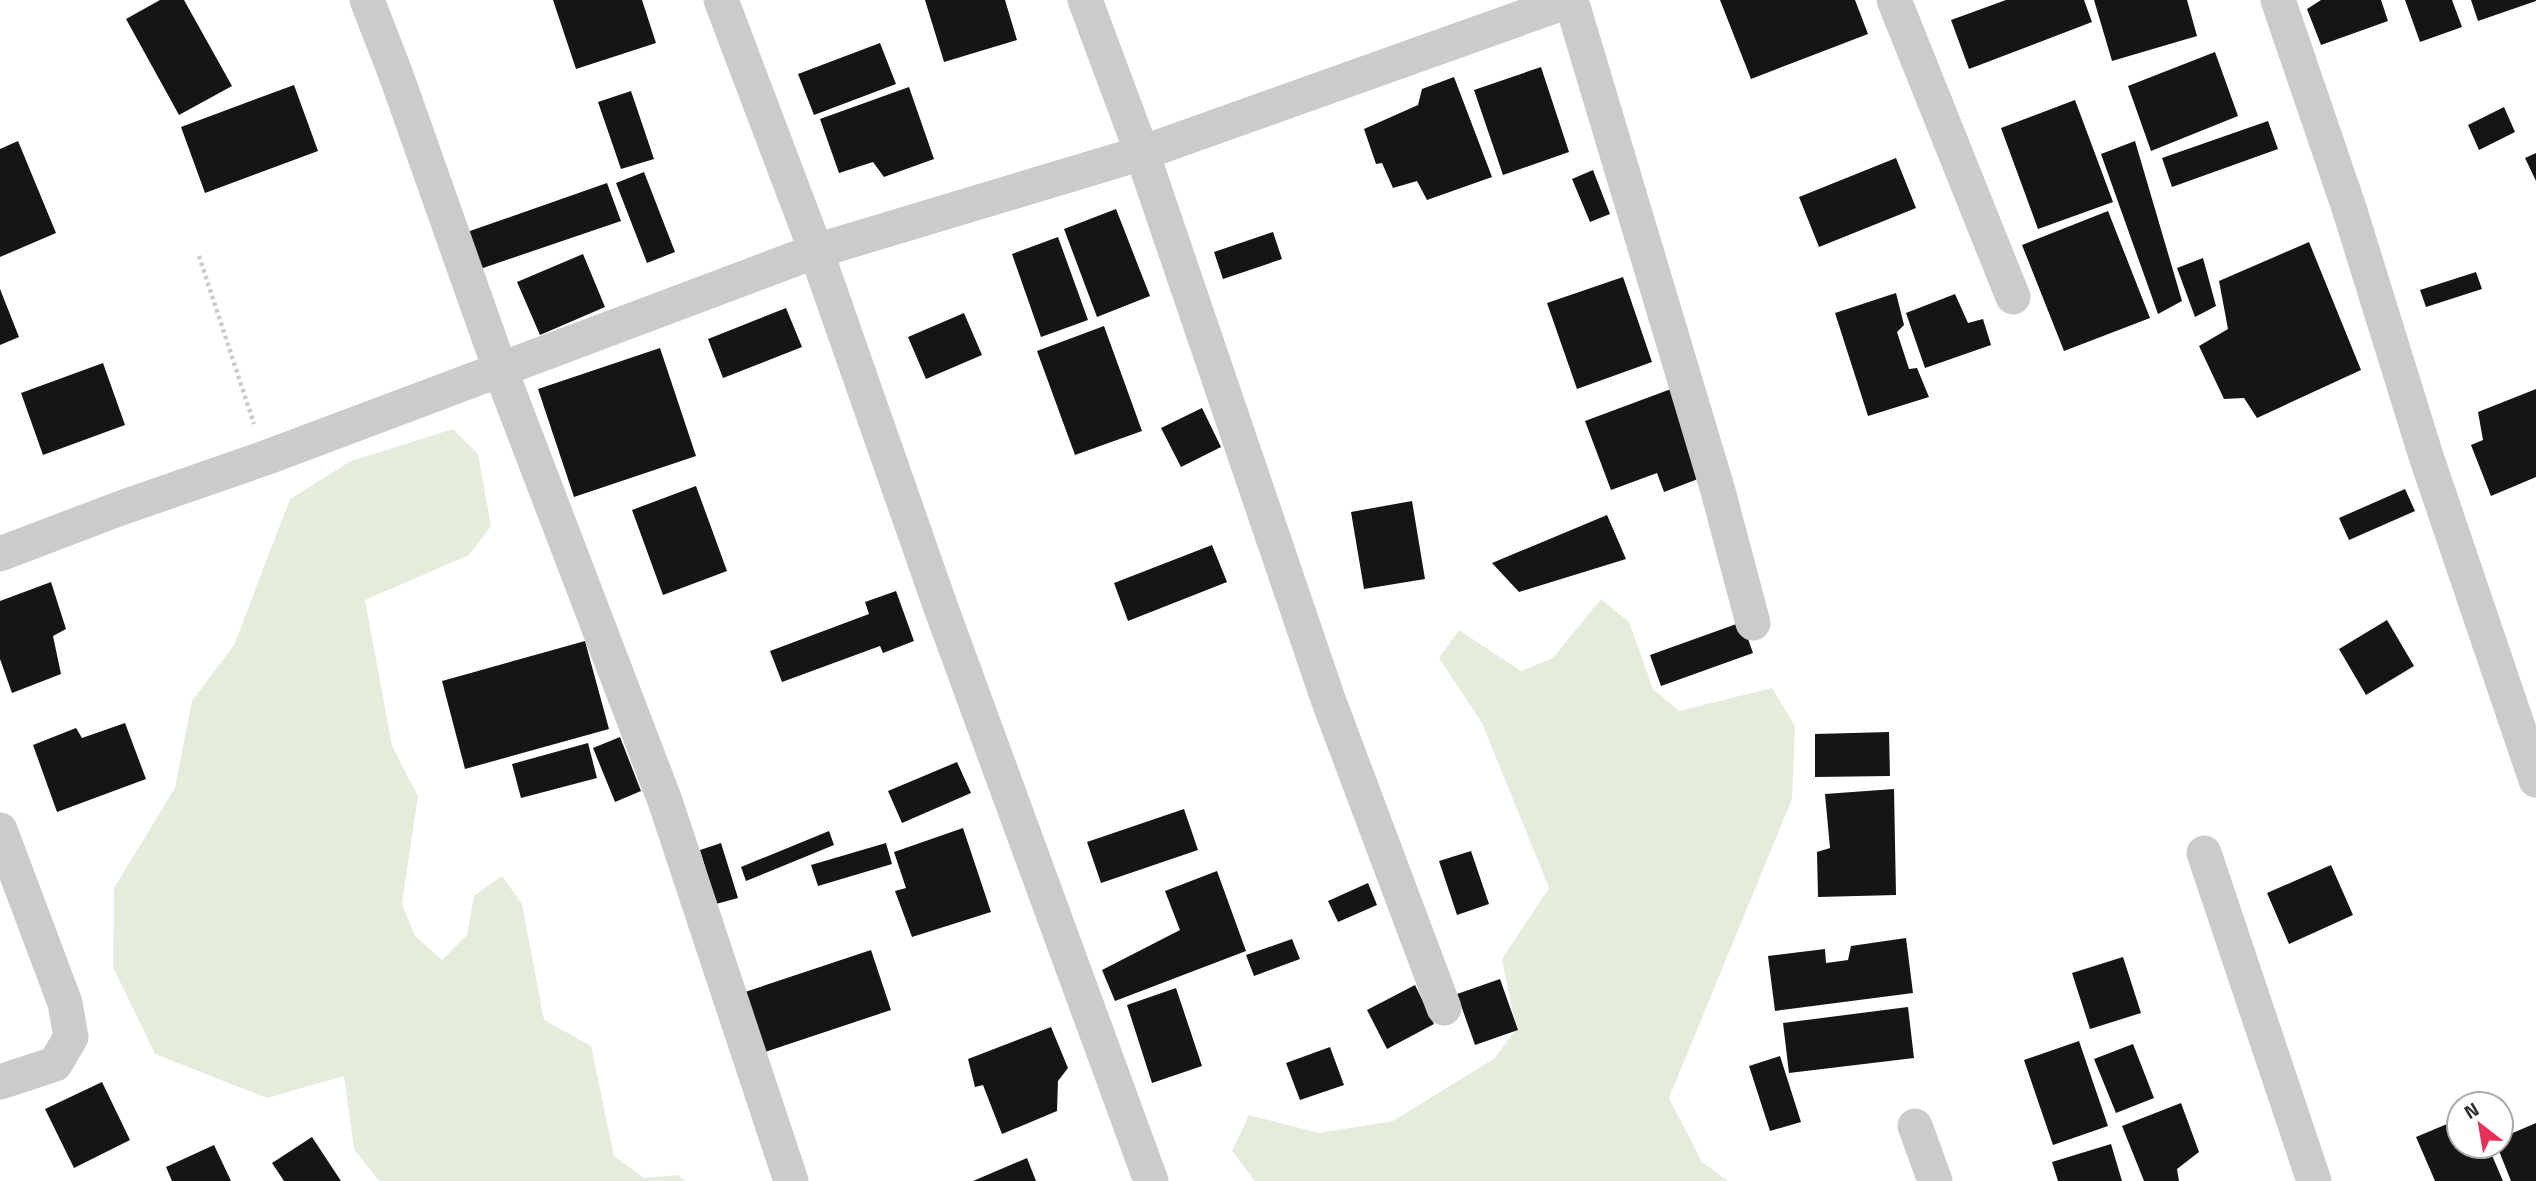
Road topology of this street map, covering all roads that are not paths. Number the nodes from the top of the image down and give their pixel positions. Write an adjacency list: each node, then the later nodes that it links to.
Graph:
1 (367, 0): 10 (street)
2 (722, 0): 8 (street)
3 (1085, 0): 7 (street)
4 (1571, 0): 7 (street); 12 (street)
5 (1894, 0): 9 (street)
6 (2278, 0): 13 (street)
7 (1142, 153): 8 (street); 16 (street)
8 (816, 251): 10 (street); 20 (street)
9 (2012, 298)
10 (500, 369): 11 (street); 19 (street)
11 (0, 554)
12 (1753, 623)
13 (2536, 780)
14 (0, 830): 17 (street)
15 (2203, 853): 22 (street)
16 (1444, 1008)
17 (0, 1082)
18 (1915, 1126): 21 (street)
19 (791, 1181)
20 (1150, 1181)
21 (1935, 1181)
22 (2314, 1181)

